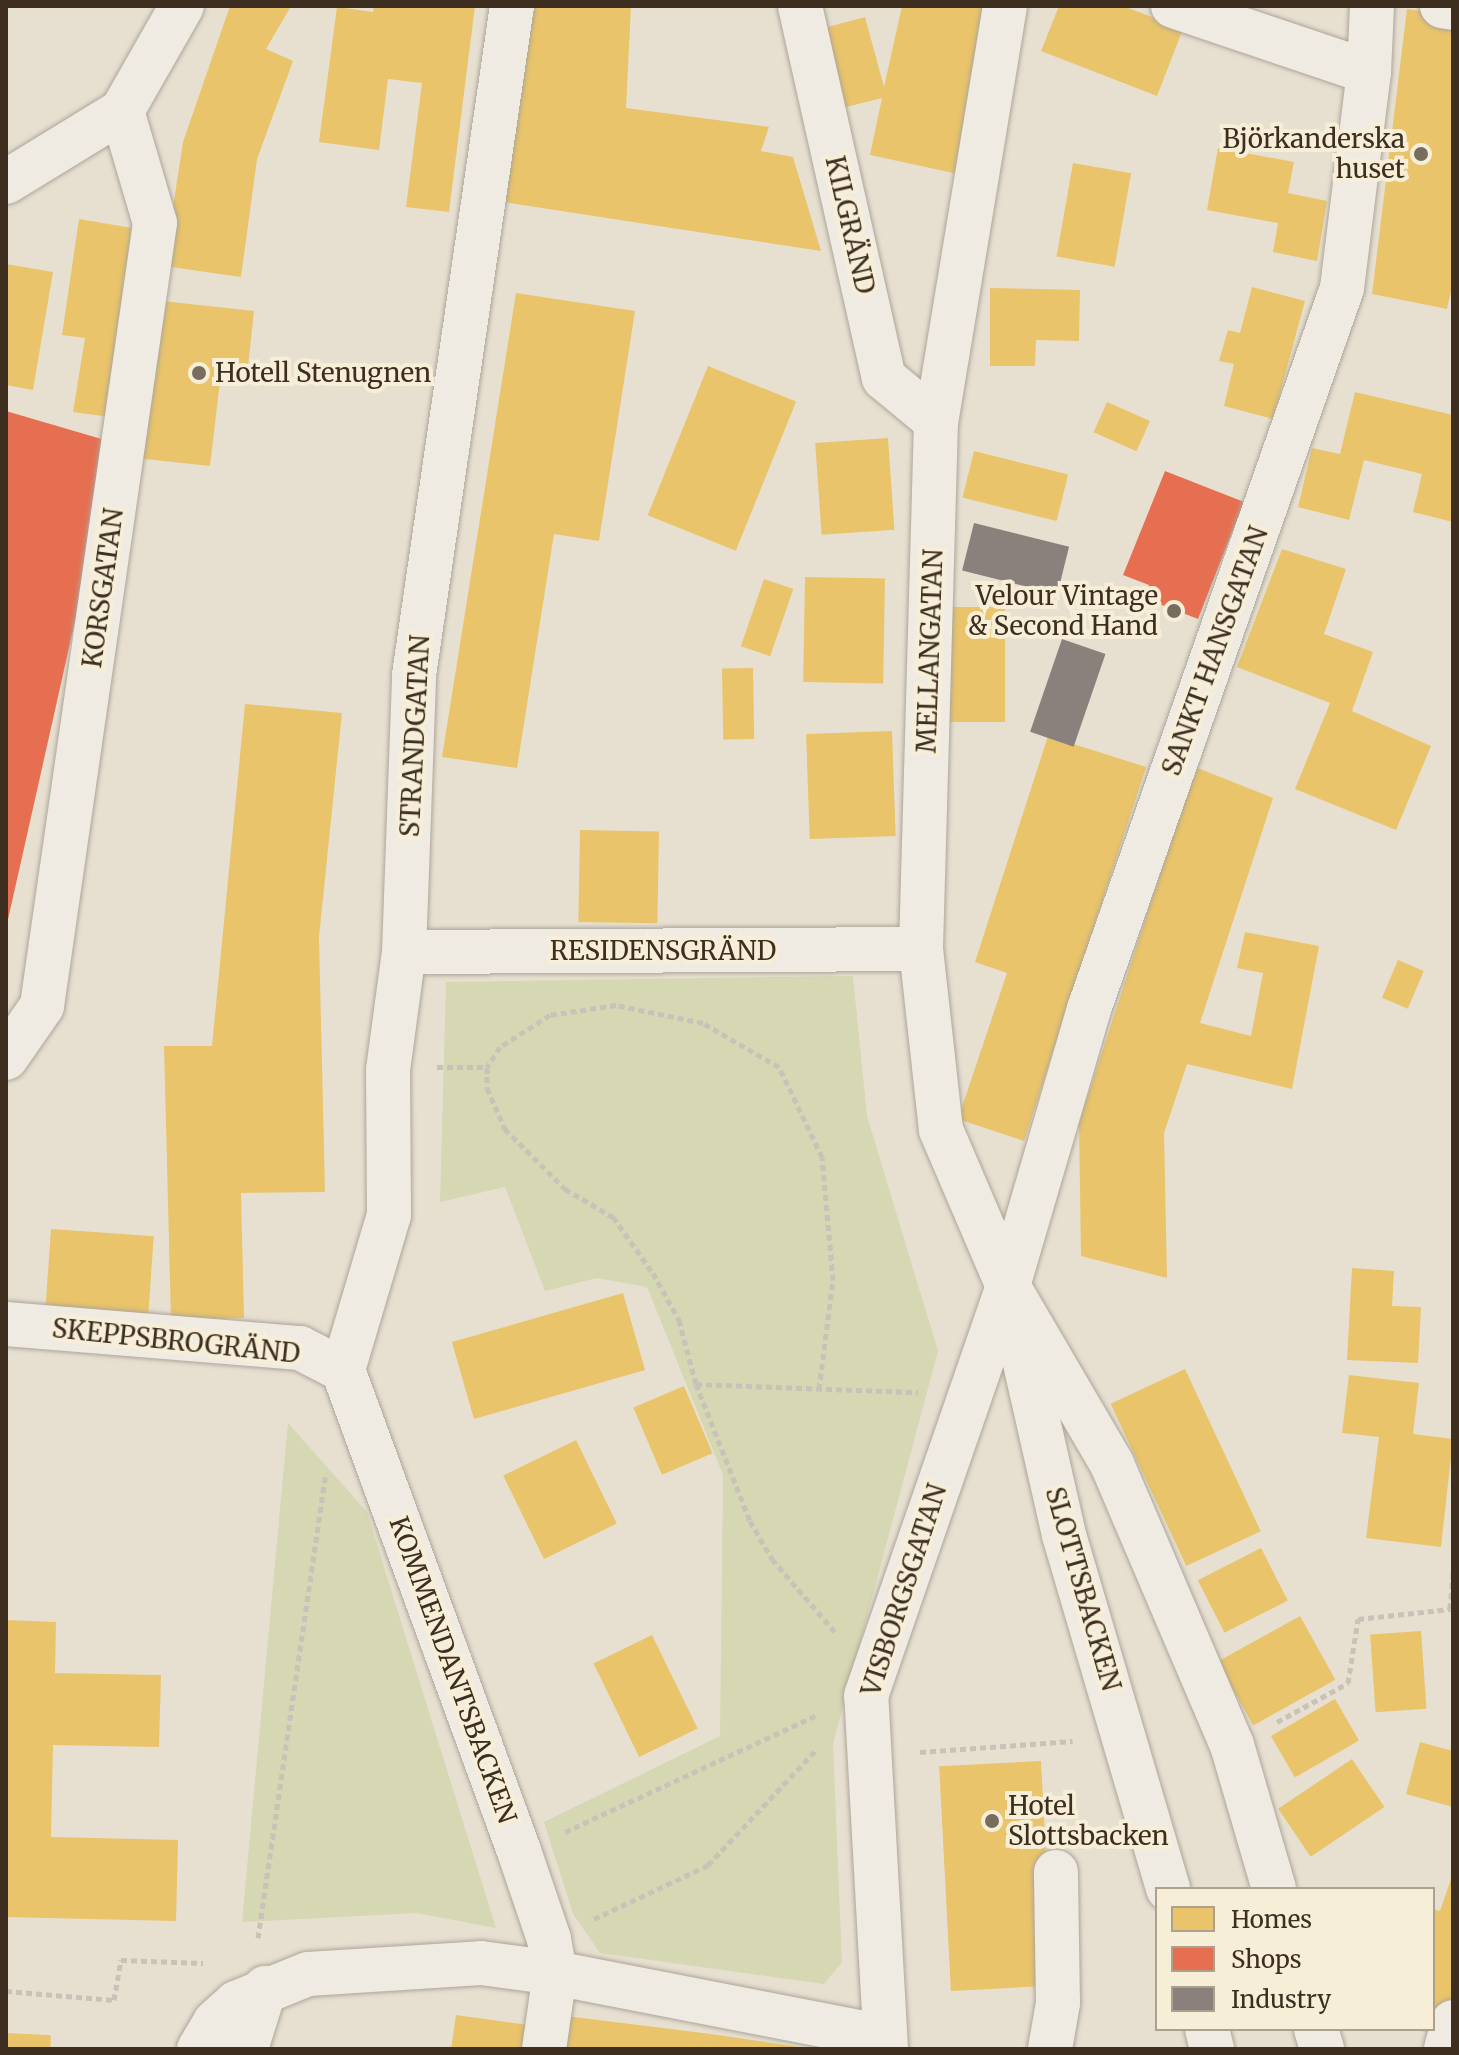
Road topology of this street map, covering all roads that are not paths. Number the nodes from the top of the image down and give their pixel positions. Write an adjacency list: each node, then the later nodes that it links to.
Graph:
1 (182, 6): 10 (street)
2 (512, 6): 14 (street, STRANDGATAN)
3 (800, 6): 12 (street, KILGRÄND)
4 (1005, 6): 12 (street, MELLANGATAN)
5 (1173, 6): 9 (street)
6 (1372, 6): 9 (street, SANKT HANSGATAN)
7 (1442, 6): 8 (street)
8 (1453, 8)
9 (1369, 72): 16 (street, SANKT HANSGATAN)
10 (122, 111): 11 (street); 15 (street, KORSGATAN)
11 (6, 182)
12 (936, 421): 13 (street, MELLANGATAN)
13 (921, 949): 14 (street, RESIDENSGRÄND); 16 (street, MELLANGATAN)
14 (404, 952): 18 (street, STRANDGATAN)
15 (6, 1058)
16 (1008, 1286): 20 (street, SLOTTSBACKEN); 21 (street); 25 (street, VISBORGSGATAN)
17 (6, 1324): 18 (street, SKEPPSBROGRÄND)
18 (343, 1370): 22 (street, KOMMENDANTSBACKEN)
19 (1056, 1872): 29 (street)
20 (1167, 1887)
21 (1273, 1887)
22 (552, 1956): 23 (street); 25 (street); 28 (street)
23 (265, 1988): 26 (street); 27 (street)
24 (1453, 2022): 30 (street)
25 (885, 2043)
26 (199, 2049)
27 (246, 2049)
28 (544, 2049)
29 (1050, 2049)
30 (1446, 2049)

